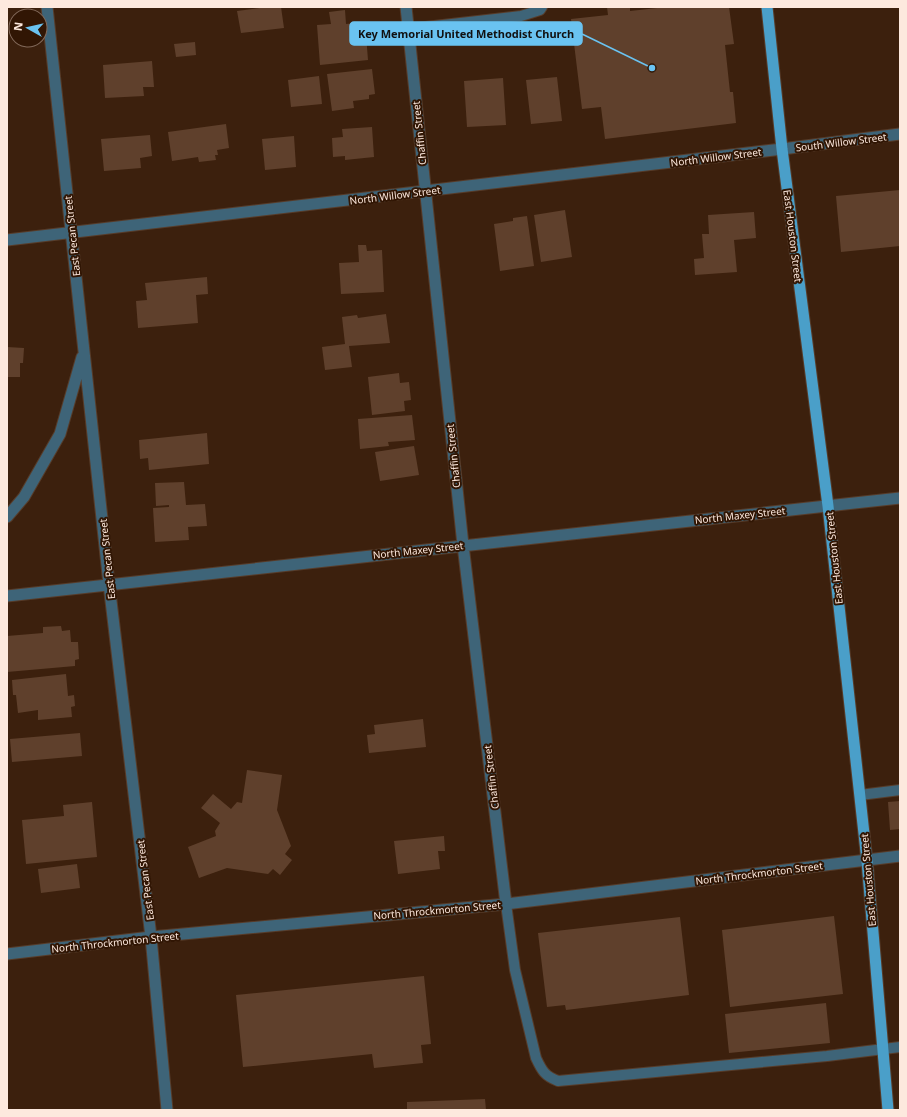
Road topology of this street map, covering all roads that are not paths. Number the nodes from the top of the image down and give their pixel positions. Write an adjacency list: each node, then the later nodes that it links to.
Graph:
1 (47, 7): 9 (street, East Pecan Street)
2 (406, 7): 5 (street, Chaffin Street)
3 (542, 7): 5 (lane)
4 (767, 7): 7 (main road, East Houston Street)
5 (408, 30): 8 (street, Chaffin Street)
6 (900, 134): 7 (street, South Willow Street)
7 (782, 149): 8 (street, North Willow Street); 13 (main road, East Houston Street)
8 (426, 191): 9 (street, North Willow Street); 15 (street, Chaffin Street)
9 (72, 233): 10 (street, North Willow Street); 11 (street, East Pecan Street)
10 (7, 240)
11 (84, 352): 14 (street); 16 (street, East Pecan Street)
12 (900, 498): 13 (street, North Maxey Street)
13 (828, 506): 15 (street, North Maxey Street); 19 (main road, East Houston Street)
14 (7, 517)
15 (463, 545): 16 (street, North Maxey Street); 22 (street, Chaffin Street)
16 (110, 584): 17 (street, North Maxey Street); 23 (street, East Pecan Street)
17 (7, 596)
18 (900, 790): 19 (lane)
19 (860, 795): 21 (main road, East Houston Street)
20 (900, 856): 21 (street, North Throckmorton Street)
21 (867, 860): 22 (street, North Throckmorton Street); 26 (main road, East Houston Street)
22 (506, 904): 23 (street, North Throckmorton Street); 26 (lane)
23 (151, 937): 24 (street, North Throckmorton Street); 27 (street, East Pecan Street)
24 (7, 954)
25 (900, 1047): 26 (lane)
26 (883, 1049): 28 (main road, East Houston Street)
27 (167, 1110)
28 (888, 1110)

